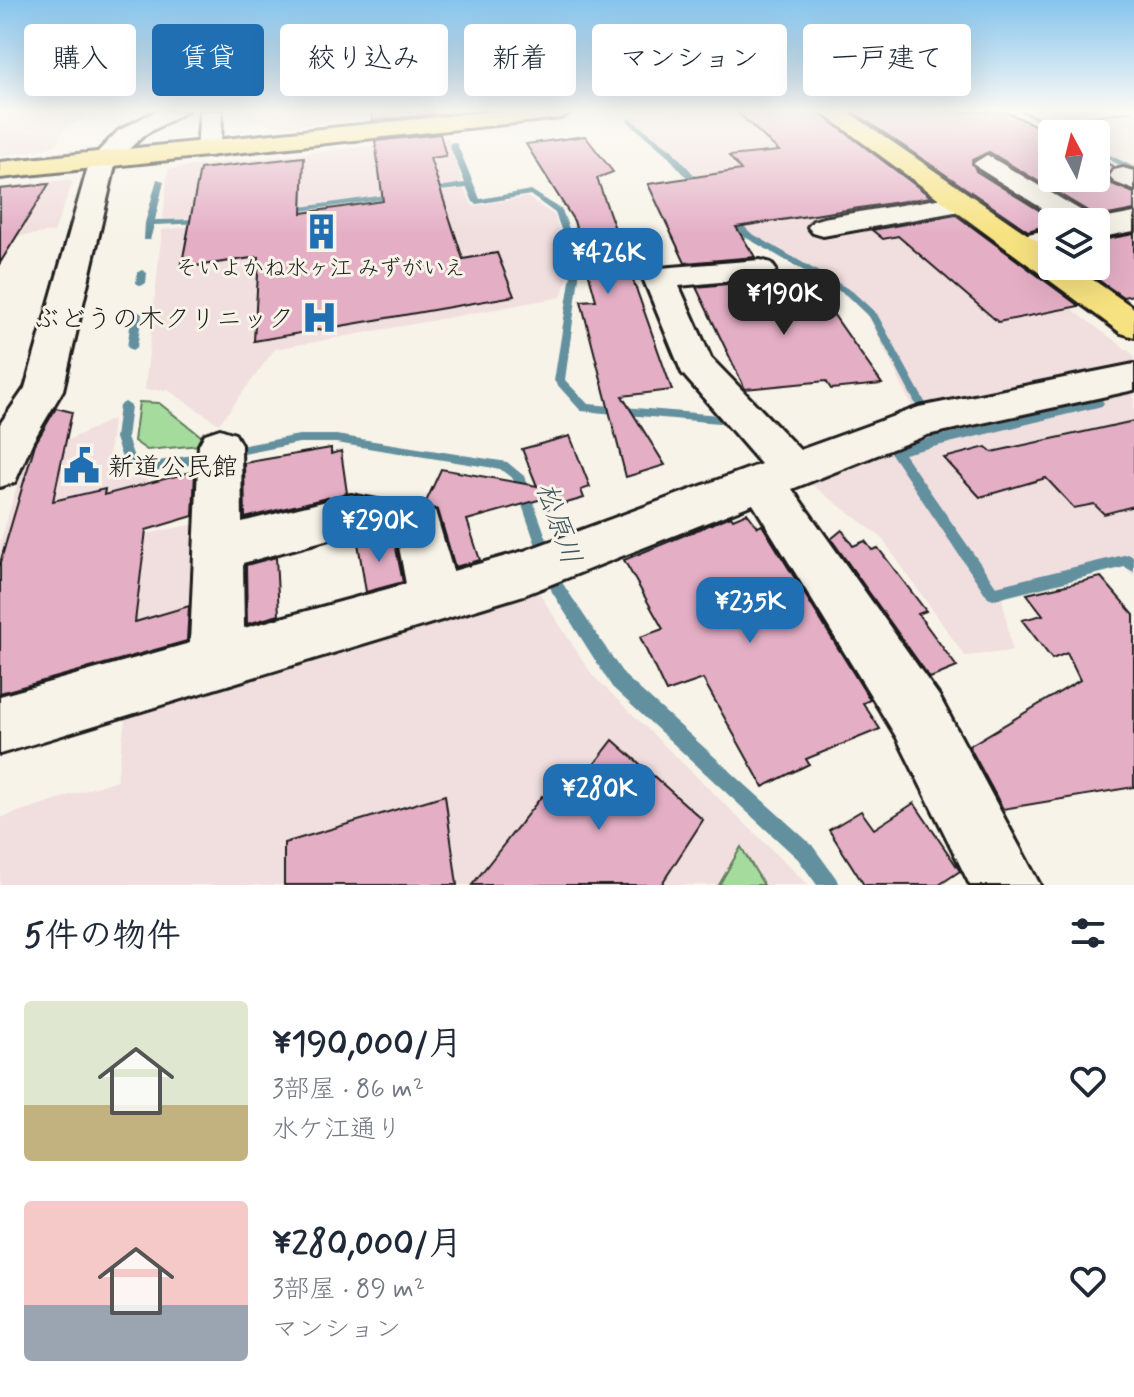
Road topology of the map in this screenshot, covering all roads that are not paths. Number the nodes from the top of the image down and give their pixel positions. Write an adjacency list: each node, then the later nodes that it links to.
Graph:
1 (109, 152): 4 (street)
2 (177, 152): 4 (main road)
3 (890, 152): 7 (main road)
4 (103, 160): 6 (main road); 18 (street)
5 (987, 163): 8 (street)
6 (0, 170)
7 (961, 203): 10 (street); 13 (main road)
8 (1061, 208)
9 (1134, 222): 11 (street)
10 (823, 227)
11 (1110, 227)
12 (1038, 241): 13 (street)
13 (1019, 244): 15 (main road)
14 (760, 270): 19 (street)
15 (1134, 325)
16 (1134, 377): 19 (street)
17 (221, 454): 20 (street)
18 (0, 470)
19 (777, 476): 21 (street); 24 (street)
20 (220, 548): 21 (street); 22 (street)
21 (434, 599): 22 (street)
22 (217, 662): 23 (street)
23 (0, 725)
24 (1006, 885)

